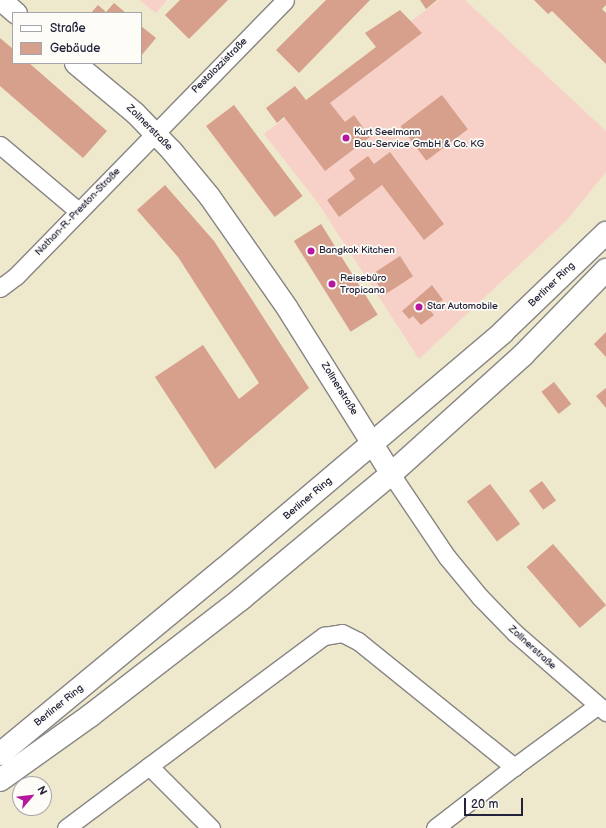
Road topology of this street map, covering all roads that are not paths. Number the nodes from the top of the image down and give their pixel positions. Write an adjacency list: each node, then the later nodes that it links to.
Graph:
1 (0, 0): 3 (street)
2 (285, 0): 5 (street, Pestalozzistraße)
3 (15, 12)
4 (76, 64): 5 (street, Zollnerstraße)
5 (155, 133): 7 (street, Nathan-R.-Preston-Straße); 11 (street, Zollnerstraße)
6 (0, 145): 7 (street)
7 (78, 211): 10 (street, Nathan-R.-Preston-Straße)
8 (606, 233): 11 (main road, Berliner Ring)
9 (606, 270): 12 (main road)
10 (0, 288)
11 (372, 444): 12 (street, Zollnerstraße); 14 (main road, Berliner Ring)
12 (391, 474): 13 (street, Zollnerstraße); 17 (main road)
13 (602, 708): 16 (street)
14 (0, 754)
15 (148, 766): 16 (street); 18 (street); 19 (street)
16 (514, 767): 20 (street)
17 (0, 780)
18 (66, 828)
19 (211, 828)
20 (435, 828)

